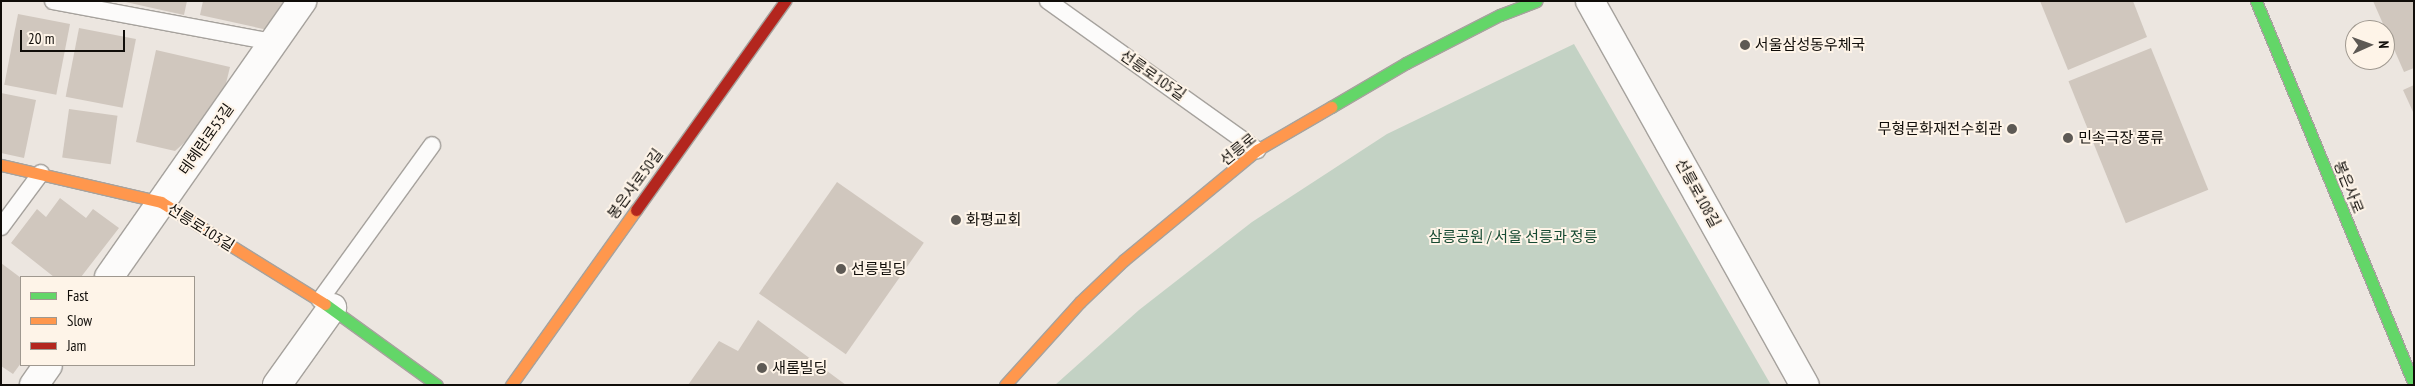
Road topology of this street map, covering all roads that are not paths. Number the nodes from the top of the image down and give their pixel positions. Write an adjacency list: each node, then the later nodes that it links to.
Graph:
1 (53, 1): 9 (lane)
2 (302, 1): 9 (street, 테헤란로53길)
3 (785, 1): 23 (main road, 봉은사로50길)
4 (1048, 1): 8 (lane, 선릉로105길)
5 (1536, 1): 11 (main road, 선릉로)
6 (1590, 1): 25 (street, 선릉로108길)
7 (2256, 1): 19 (main road, 봉은사로)
8 (1070, 7): 11 (lane, 선릉로105길)
9 (273, 42): 14 (street, 테헤란로53길)
10 (432, 145): 17 (lane)
11 (1257, 150): 24 (main road, 선릉로)
12 (1, 165): 13 (main road, 선릉로103길)
13 (41, 173): 14 (main road, 선릉로103길); 15 (lane)
14 (161, 202): 16 (street, 테헤란로53길); 17 (main road, 선릉로103길)
15 (1, 228)
16 (110, 276)
17 (326, 304): 21 (street); 22 (main road, 선릉로103길)
18 (47, 366): 20 (street)
19 (2414, 384)
20 (34, 385)
21 (277, 385)
22 (437, 385)
23 (511, 385)
24 (1005, 385)
25 (1805, 385)

